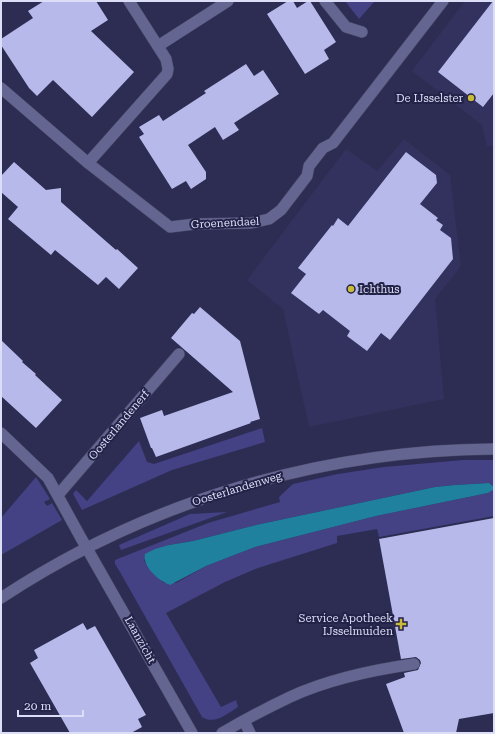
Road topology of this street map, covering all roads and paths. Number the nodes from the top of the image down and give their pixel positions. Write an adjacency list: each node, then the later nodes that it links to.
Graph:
1 (129, 1): 6 (street)
2 (228, 1): 6 (street)
3 (325, 1): 5 (street)
4 (443, 1): 8 (street, Groenendael)
5 (362, 32)
6 (158, 46): 8 (street)
7 (1, 88): 8 (street, Groenendael)
8 (88, 163)
9 (179, 354): 12 (street, Oosterlandenerf)
10 (1, 433): 12 (street)
11 (494, 449): 13 (street, Oosterlandenweg)
12 (58, 495): 13 (street)
13 (87, 548): 14 (street, Oosterlandenweg); 17 (street, Laanzicht)
14 (1, 598)
15 (414, 664): 16 (street)
16 (244, 721): 18 (street); 19 (street)
17 (192, 733)
18 (222, 733)
19 (250, 733)

